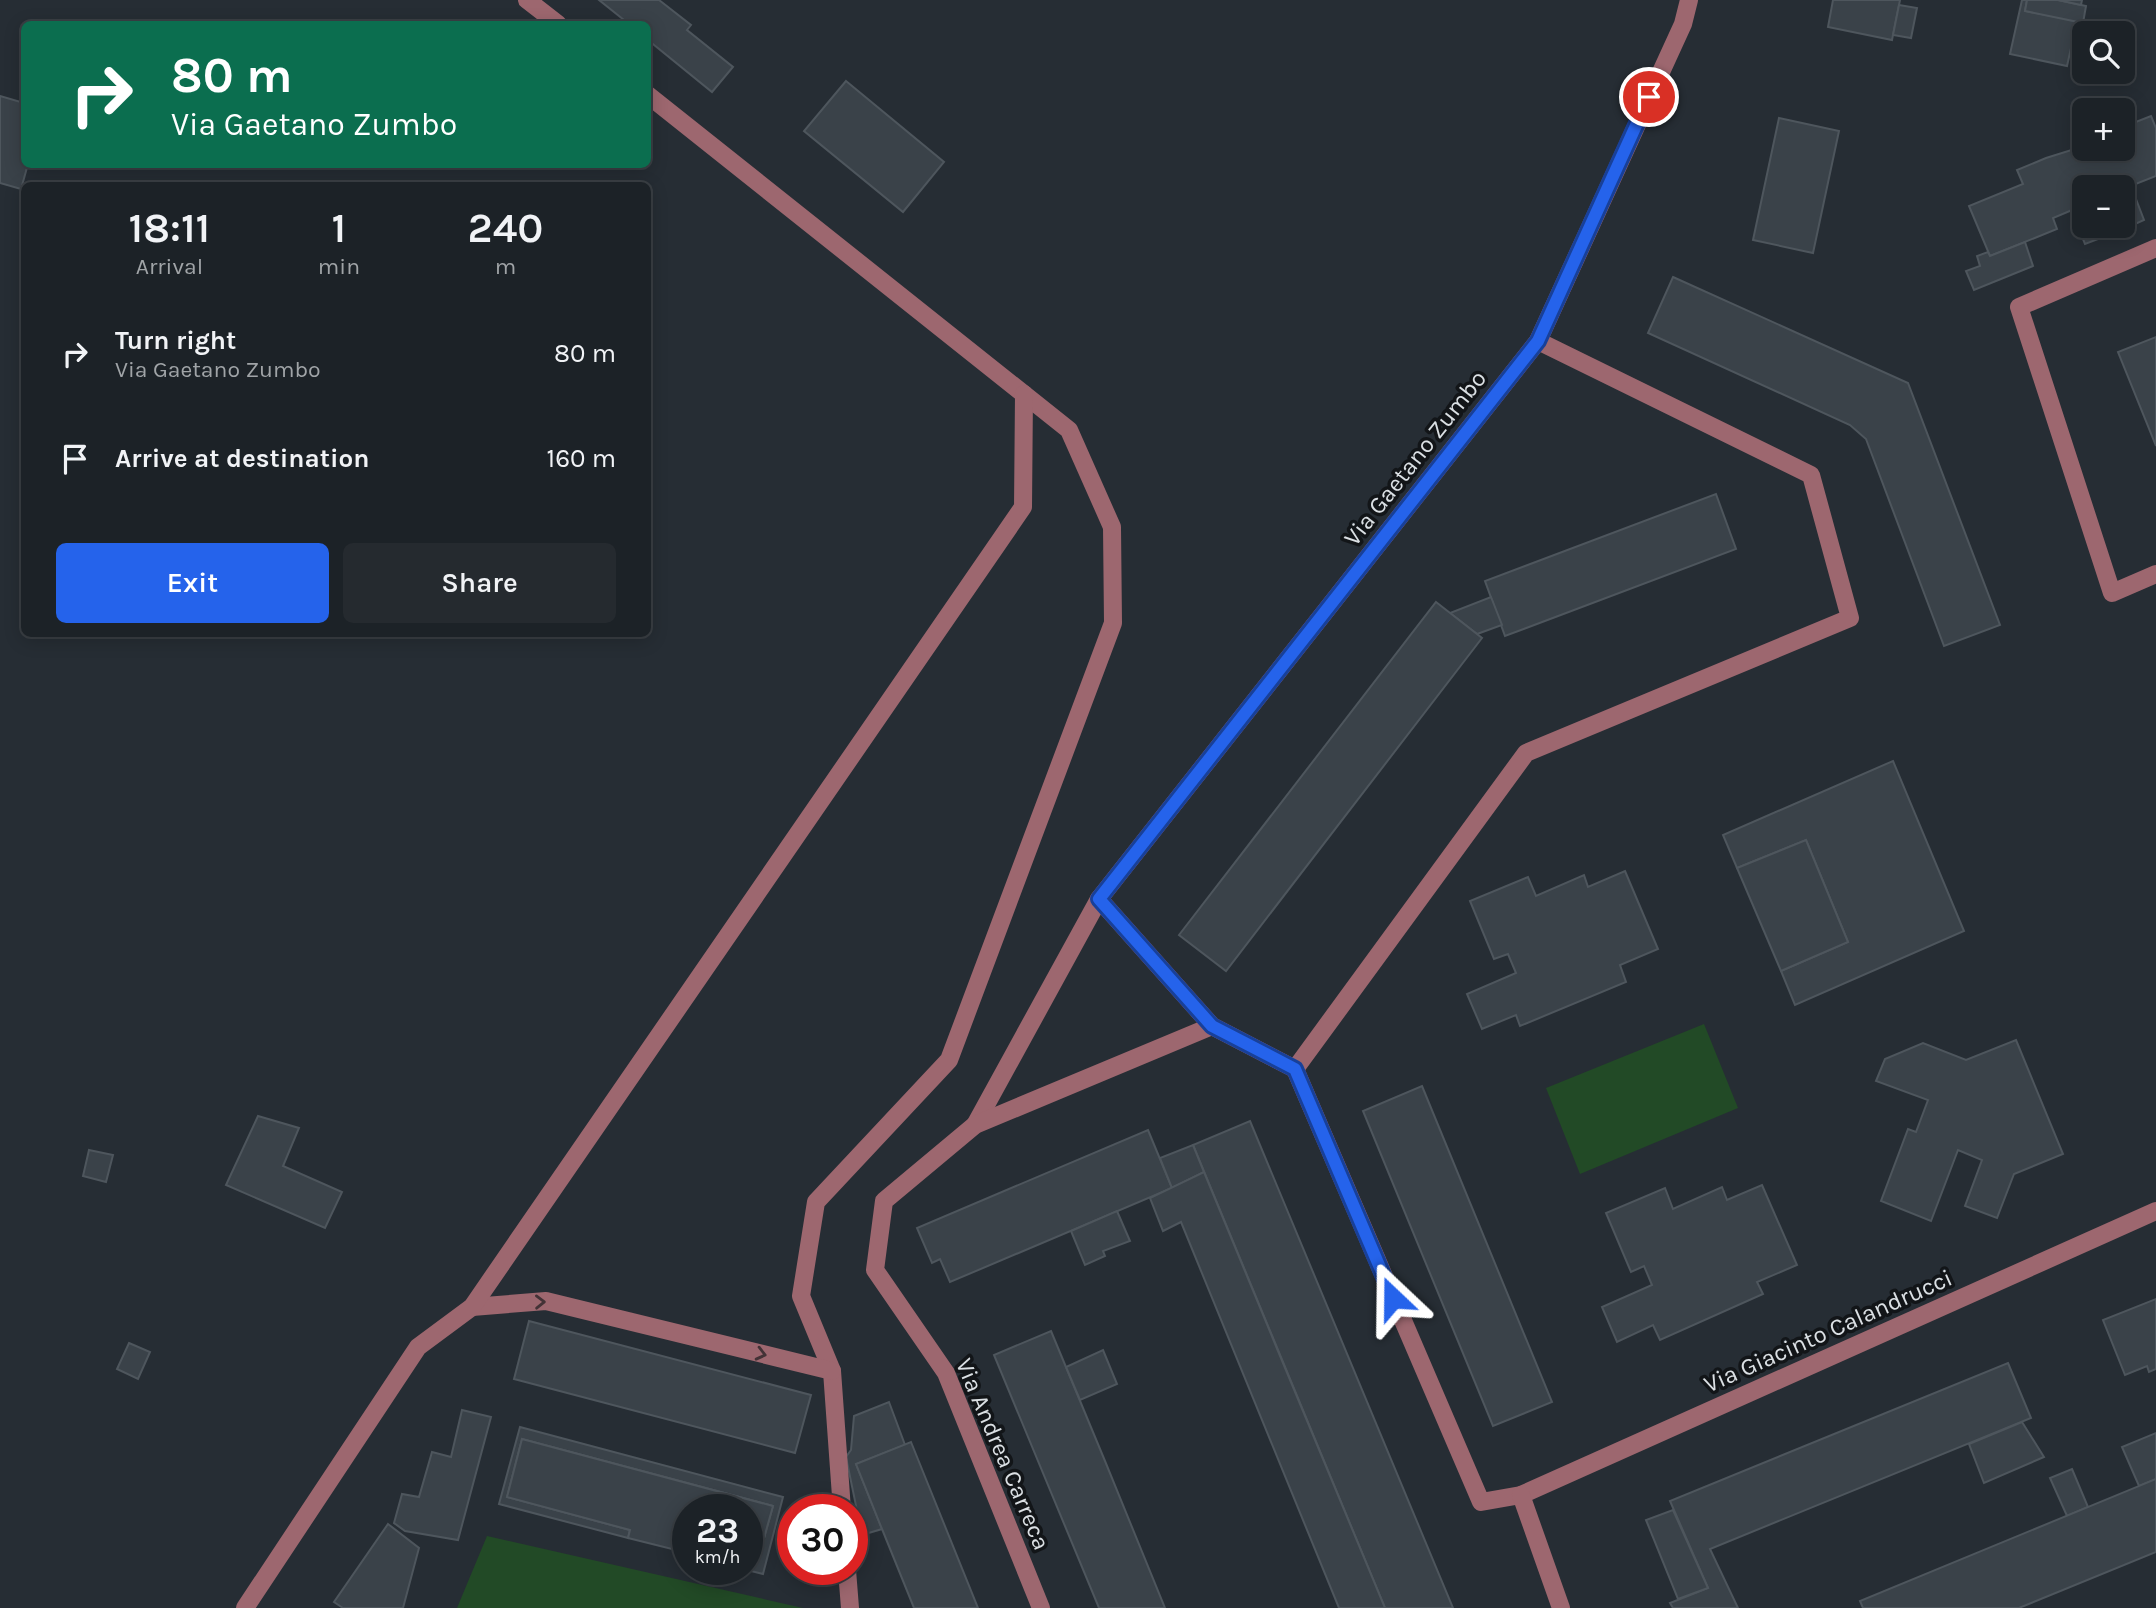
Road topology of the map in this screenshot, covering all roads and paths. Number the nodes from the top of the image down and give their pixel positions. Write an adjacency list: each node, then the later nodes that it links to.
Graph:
1 (527, 0): 3 (street)
2 (1689, 0): 6 (street, Via Gaetano Zumbo)
3 (554, 21)
4 (651, 97): 7 (street)
5 (2156, 248): 8 (street)
6 (1538, 341): 9 (street, Via Gaetano Zumbo); 11 (street)
7 (1024, 394): 14 (street); 15 (street)
8 (2156, 574)
9 (1099, 899): 10 (street); 12 (street, Via Gaetano Zumbo)
10 (1212, 1026): 11 (street); 12 (street)
11 (1295, 1069): 17 (street, Via Giacinto Calandrucci)
12 (975, 1125): 21 (street, Via Andrea Carreca)
13 (2156, 1211): 17 (street, Via Giacinto Calandrucci)
14 (472, 1307): 15 (street, one-way to 15); 19 (street)
15 (832, 1371): 16 (street)
16 (841, 1494)
17 (1521, 1495): 22 (street)
18 (848, 1585): 20 (street)
19 (245, 1608)
20 (850, 1608)
21 (1041, 1608)
22 (1561, 1608)

